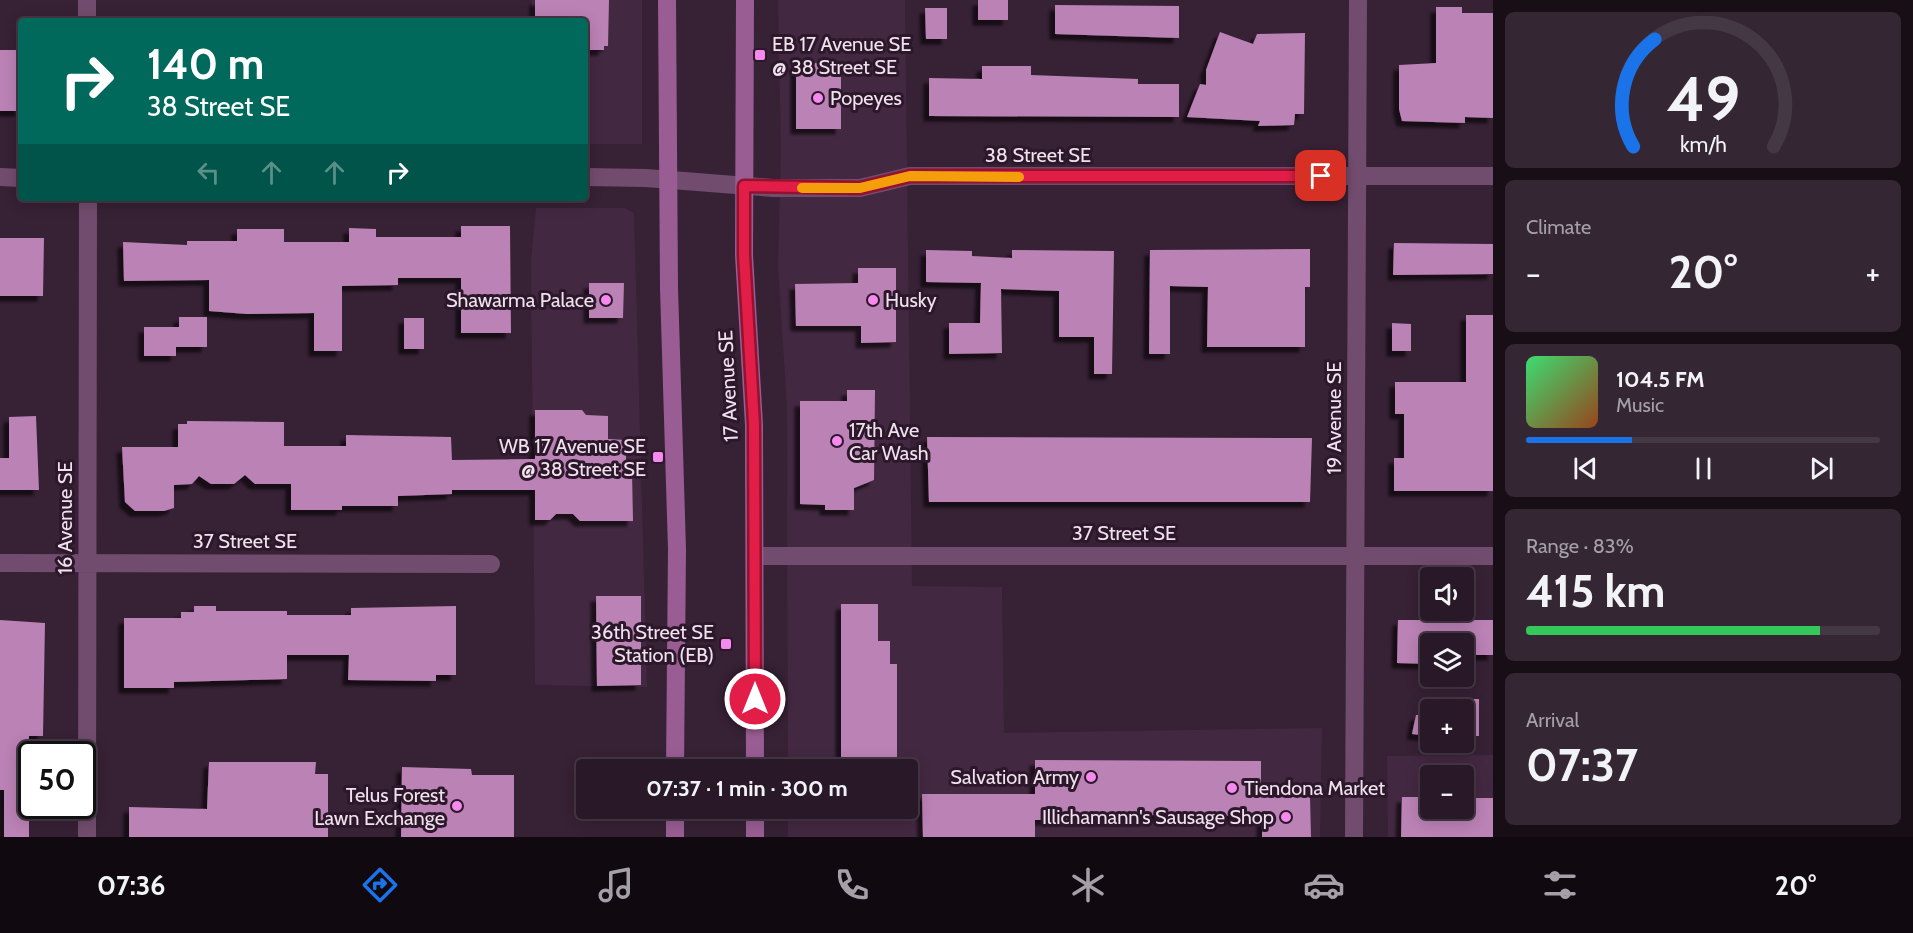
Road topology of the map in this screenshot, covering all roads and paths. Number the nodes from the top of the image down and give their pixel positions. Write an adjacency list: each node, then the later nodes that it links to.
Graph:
1 (87, 0): 5 (street)
2 (667, 0): 11 (main road)
3 (745, 0): 12 (main road, 17 Avenue SE)
4 (1358, 0): 6 (street, 19 Avenue SE)
5 (87, 18)
6 (1357, 176): 7 (street, 38 Street SE); 12 (street, 38 Street SE); 15 (street, 19 Avenue SE)
7 (1493, 176)
8 (0, 177): 9 (street)
9 (18, 177)
10 (588, 177): 11 (street, 38 Street SE)
11 (668, 179): 12 (street, 38 Street SE); 20 (main road)
12 (744, 186): 14 (main road, 17 Avenue SE)
13 (87, 201): 18 (street, 16 Avenue SE)
14 (755, 556): 15 (street, 37 Street SE); 21 (main road, 17 Avenue SE)
15 (1355, 556): 16 (street, 37 Street SE); 27 (street, 19 Avenue SE)
16 (1493, 556)
17 (0, 563): 18 (street, 37 Street SE)
18 (87, 563): 19 (street, 37 Street SE); 24 (street, 16 Avenue SE)
19 (491, 564)
20 (675, 759)
21 (755, 759)
22 (675, 819): 25 (main road)
23 (755, 819): 26 (main road)
24 (87, 837)
25 (675, 837)
26 (755, 837)
27 (1354, 837)

